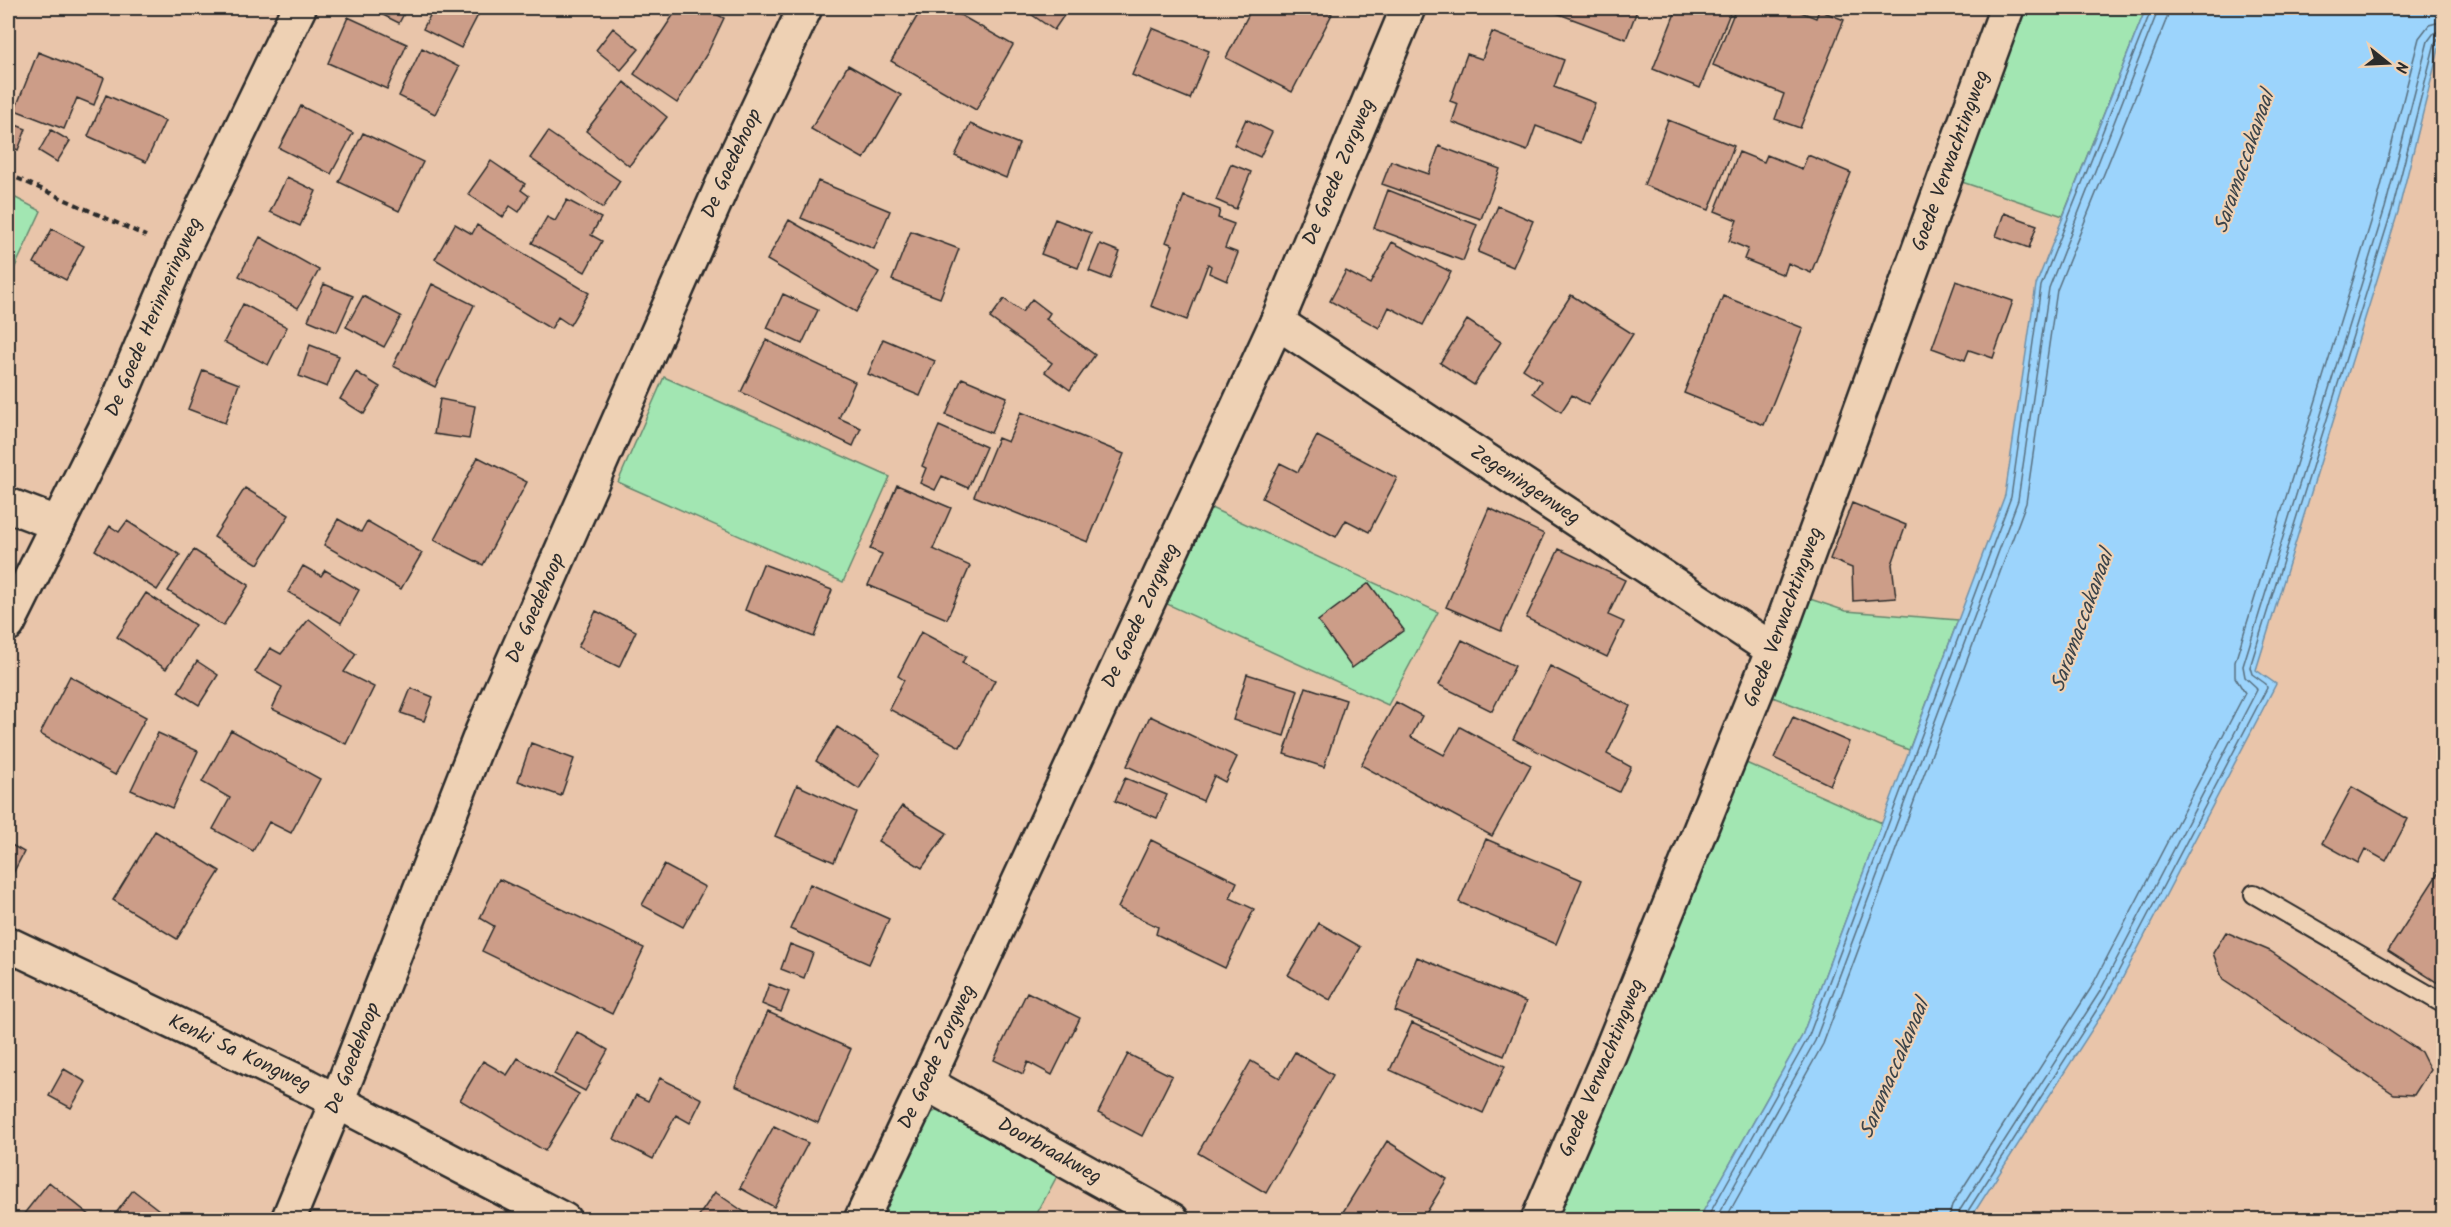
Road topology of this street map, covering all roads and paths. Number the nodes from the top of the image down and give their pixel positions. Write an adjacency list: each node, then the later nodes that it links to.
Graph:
1 (299, 8): 6 (street, De Goede Herinneringweg)
2 (805, 8): 16 (street, De Goedehoop)
3 (1408, 8): 7 (street, De Goede Zorgweg)
4 (2007, 8): 11 (street, Goede Verwachtingweg)
5 (8, 174): 6 (path)
6 (182, 252): 9 (street, De Goede Herinneringweg)
7 (1276, 321): 11 (street, Zegeningenweg); 15 (street, De Goede Zorgweg)
8 (8, 505): 9 (street)
9 (58, 524): 10 (street, De Goede Herinneringweg)
10 (8, 624)
11 (1773, 650): 21 (street, Goede Verwachtingweg)
12 (2254, 894): 14 (lane)
13 (8, 944): 16 (street, Kenki Sa Kongweg)
14 (2444, 1004)
15 (926, 1083): 19 (street, De Goede Zorgweg); 20 (street, Doorbraakweg)
16 (337, 1101): 17 (street, De Goedehoop); 18 (street, Kenki Sa Kongweg)
17 (288, 1220)
18 (564, 1220)
19 (861, 1220)
20 (1172, 1220)
21 (1538, 1220)

